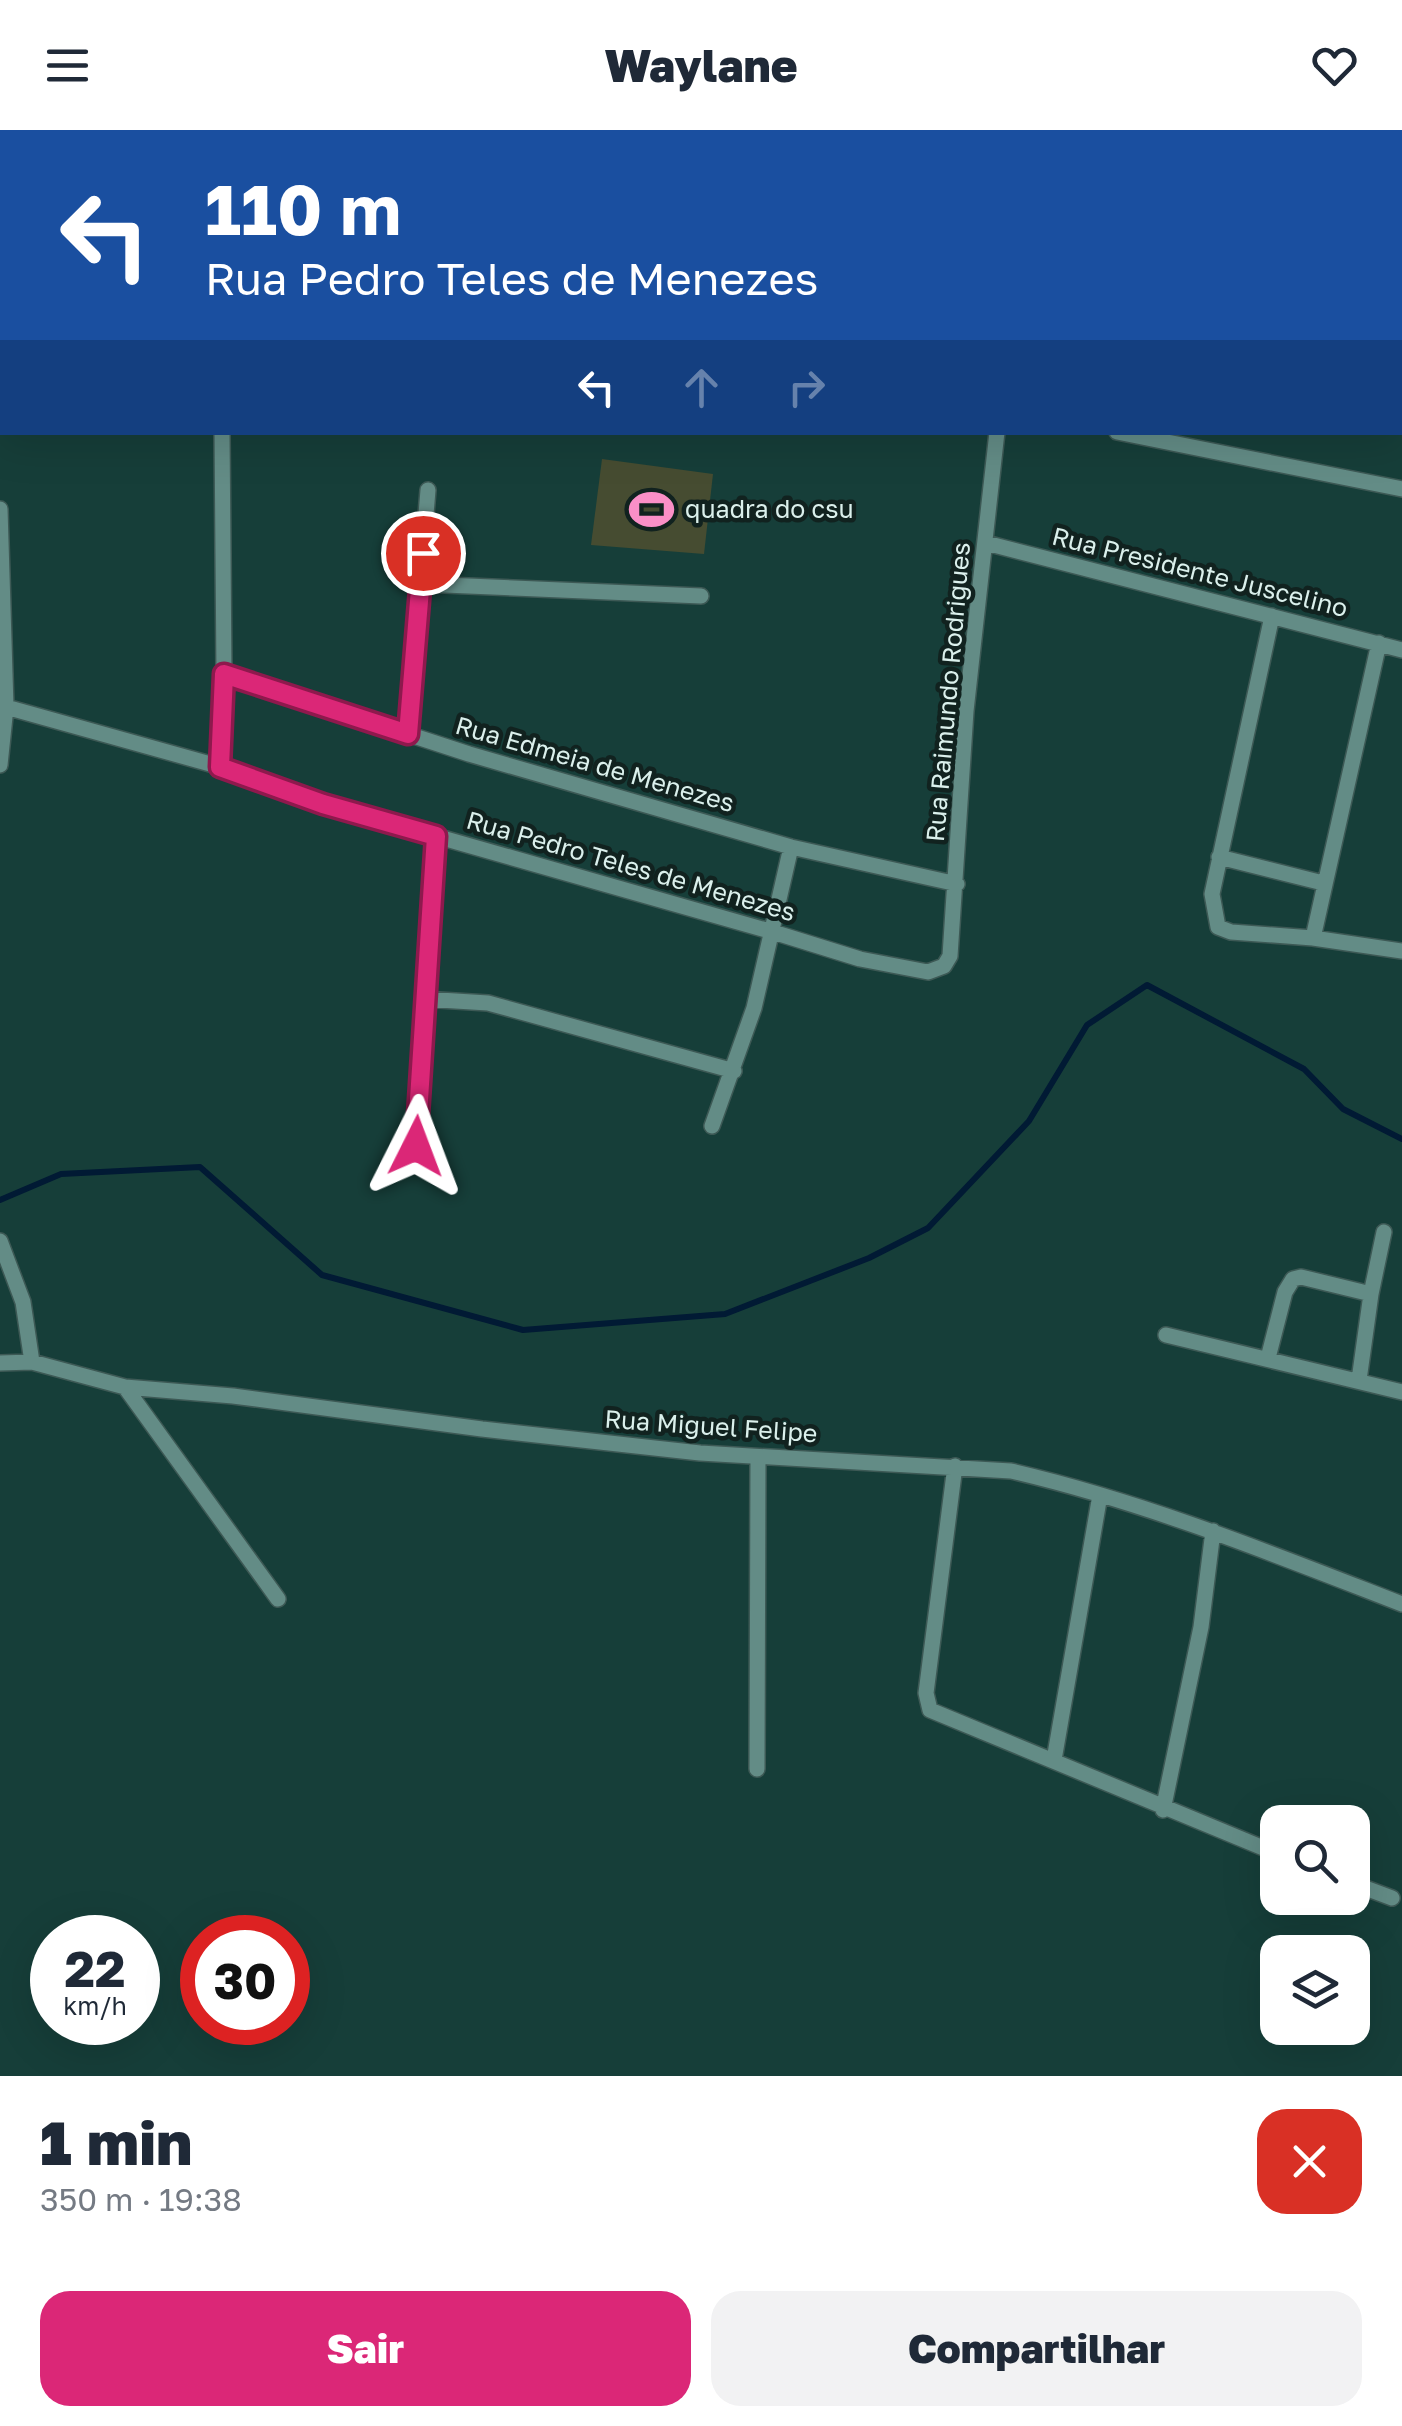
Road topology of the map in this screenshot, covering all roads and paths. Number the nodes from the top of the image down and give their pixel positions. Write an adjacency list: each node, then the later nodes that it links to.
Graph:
1 (222, 435): 13 (street)
2 (997, 435): 7 (street, Rua Raimundo Rodrigues)
3 (1132, 435): 4 (street)
4 (1402, 489)
5 (428, 490): 8 (street)
6 (0, 510): 14 (street)
7 (986, 543): 10 (street, Rua Presidente Juscelino); 22 (street, Rua Raimundo Rodrigues)
8 (421, 584): 9 (street); 15 (street)
9 (701, 596)
10 (1272, 616): 11 (street, Rua Presidente Juscelino); 20 (street)
11 (1379, 643): 12 (street, Rua Presidente Juscelino); 21 (street)
12 (1402, 650)
13 (224, 674): 15 (street, Rua Edmeia de Menezes); 17 (street)
14 (6, 706): 16 (street); 17 (street, Rua Pedro Teles de Menezes)
15 (408, 734): 19 (street, Rua Edmeia de Menezes)
16 (1, 757)
17 (220, 767): 18 (street, Rua Pedro Teles de Menezes)
18 (436, 836): 23 (street, Rua Pedro Teles de Menezes); 27 (street)
19 (792, 847): 22 (street, Rua Edmeia de Menezes); 23 (street)
20 (1218, 857): 21 (street); 24 (street)
21 (1323, 883): 24 (street)
22 (957, 884): 26 (street, Rua Raimundo Rodrigues)
23 (773, 932): 26 (street, Rua Pedro Teles de Menezes); 28 (street)
24 (1313, 938): 25 (street)
25 (1402, 951)
26 (950, 956)
27 (423, 998): 28 (street); 30 (street)
28 (734, 1071): 29 (street)
29 (712, 1126)
30 (416, 1146)
31 (1384, 1232): 33 (street)
32 (0, 1241): 36 (street)
33 (1371, 1294): 35 (street); 38 (street)
34 (1166, 1335): 35 (street)
35 (1268, 1358): 38 (street)
36 (32, 1362): 37 (street, Rua Miguel Felipe); 39 (street, Rua Miguel Felipe)
37 (0, 1363)
38 (1359, 1380): 40 (street)
39 (125, 1387): 41 (street, Rua Miguel Felipe); 45 (street)
40 (1402, 1392)
41 (758, 1458): 42 (street, Rua Miguel Felipe); 48 (street)
42 (954, 1466): 43 (street, Rua Miguel Felipe); 47 (street)
43 (1100, 1495): 44 (street, Rua Miguel Felipe); 47 (street)
44 (1214, 1531): 46 (street, Rua Miguel Felipe); 49 (street)
45 (278, 1598)
46 (1402, 1604)
47 (1054, 1760): 49 (street)
48 (758, 1769)
49 (1163, 1810): 50 (street)
50 (1260, 1847)
51 (1370, 1890): 52 (street)
52 (1392, 1898)

